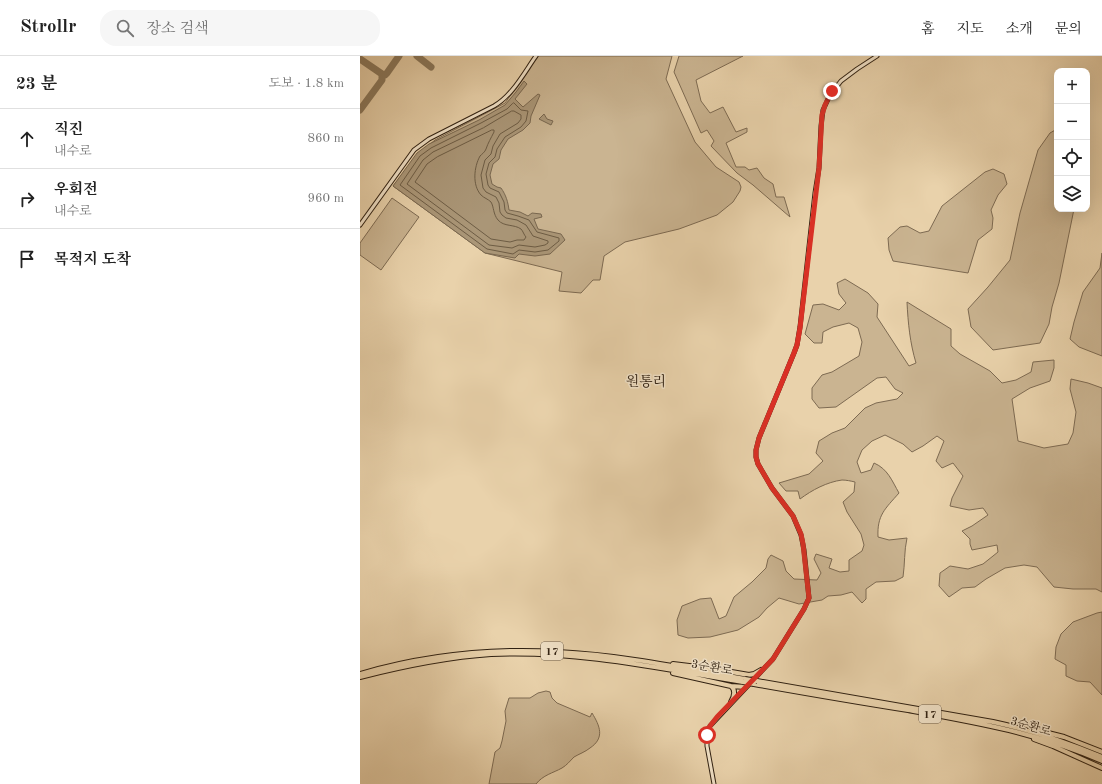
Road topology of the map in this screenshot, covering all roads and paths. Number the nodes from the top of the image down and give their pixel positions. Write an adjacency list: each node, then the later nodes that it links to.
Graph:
1 (536, 56): 3 (street)
2 (877, 56): 5 (street)
3 (360, 225)
4 (643, 664): 6 (highway, 3순환로 / 17); 7 (highway); 8 (highway, 3순환로 / 17); 10 (highway, 3순환로 / 17); 11 (highway)
5 (761, 670): 7 (highway); 9 (street)
6 (360, 674)
7 (749, 675): 9 (highway); 10 (highway)
8 (360, 677)
9 (754, 682): 10 (highway, 3순환로 / 17, bridge); 10 (street); 13 (highway, 3순환로 / 17); 14 (highway, 3순환로 / 17)
10 (744, 684): 11 (highway); 12 (street)
11 (731, 686): 12 (highway)
12 (732, 702): 19 (street)
13 (993, 722): 15 (highway); 16 (highway, 3순환로 / 17)
14 (1004, 728): 17 (highway, 3순환로 / 17); 18 (highway)
15 (1102, 752)
16 (1102, 757)
17 (1102, 761)
18 (1102, 768)
19 (714, 784)

